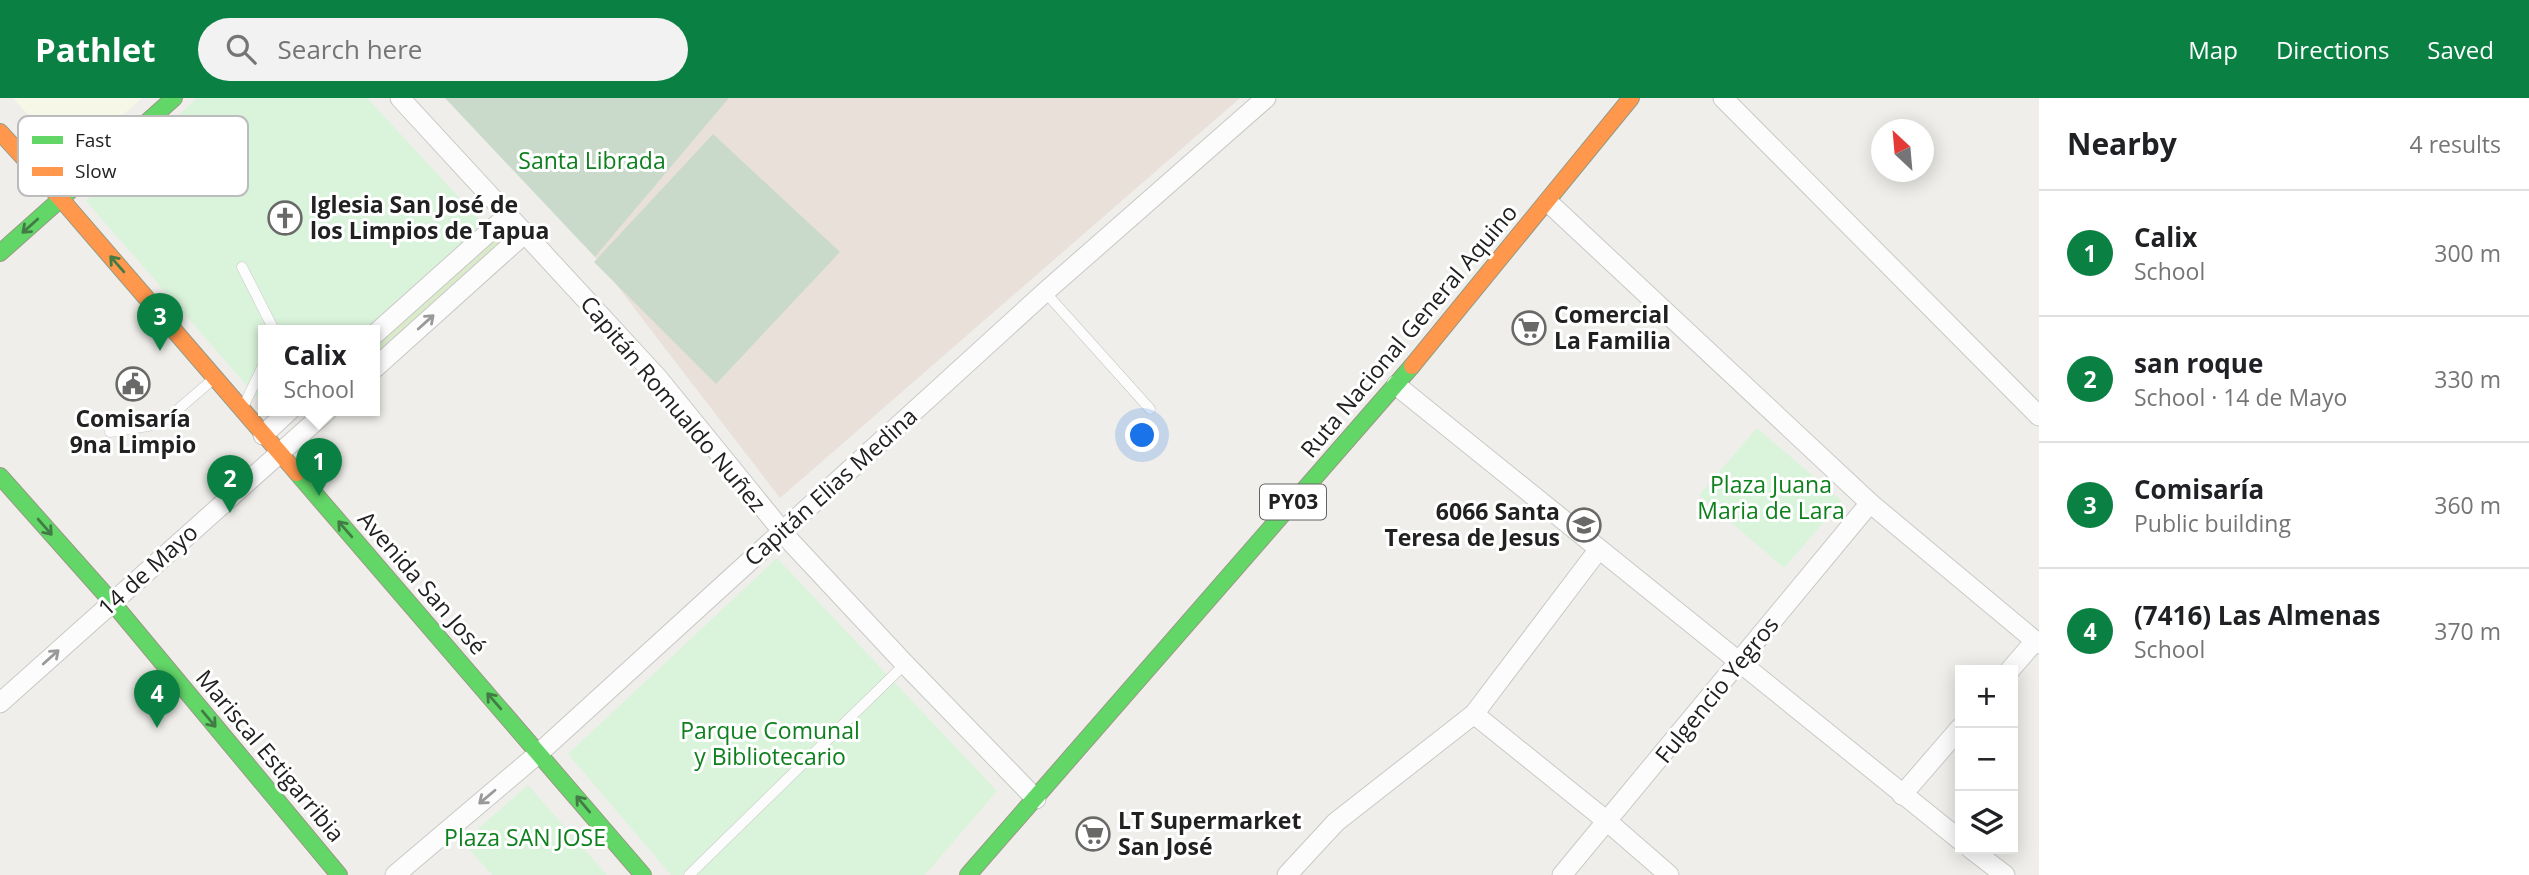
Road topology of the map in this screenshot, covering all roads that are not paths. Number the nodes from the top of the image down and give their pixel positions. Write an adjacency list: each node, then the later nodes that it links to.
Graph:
1 (174, 98): 6 (main road)
2 (400, 98): 13 (street, Capitán Romualdo Nuñez)
3 (1266, 98): 17 (street, Capitán Elias Medina)
4 (1631, 98): 12 (main road, Ruta Nacional General Aquino / PY03)
5 (1723, 98): 28 (street)
6 (154, 116)
7 (0, 132): 8 (main road, Avenida San José)
8 (18, 152)
9 (58, 196): 11 (main road, Avenida San José)
10 (64, 196): 11 (main road)
11 (61, 199): 15 (main road, one-way to 15); 22 (main road, Avenida San José, one-way to 11)
12 (1548, 202): 23 (main road, Ruta Nacional General Aquino / PY03); 33 (street)
13 (507, 216): 14 (street, Capitán Romualdo Nuñez); 19 (street)
14 (524, 234): 20 (street, one-way to 14); 34 (street, Capitán Romualdo Nuñez)
15 (0, 253)
16 (242, 267): 18 (lane)
17 (1045, 292): 25 (lane); 34 (street, Capitán Elias Medina)
18 (271, 325)
19 (380, 330)
20 (380, 364)
21 (258, 376): 24 (lane)
22 (214, 378): 24 (main road, Avenida San José); 29 (lane)
23 (1396, 385): 35 (street); 46 (main road, Ruta Nacional General Aquino / PY03)
24 (241, 409): 30 (main road, Avenida San José)
25 (1150, 409)
26 (284, 416): 30 (street)
27 (321, 416): 31 (street, 14 de Mayo)
28 (2039, 416)
29 (110, 432)
30 (263, 435): 31 (main road, Avenida San José)
31 (279, 454): 36 (street, 14 de Mayo); 44 (main road, Avenida San José, one-way to 31)
32 (0, 476): 36 (main road, Mariscal Estigarribia, one-way to 36)
33 (1871, 503): 37 (street); 38 (street, Fulgencio Yegros)
34 (782, 531): 39 (street, Capitán Romualdo Nuñez); 44 (street, Capitán Elias Medina)
35 (1599, 549): 38 (street); 42 (street)
36 (112, 603): 41 (street, 14 de Mayo, one-way to 36); 50 (main road, Mariscal Estigarribia, one-way to 50)
37 (2037, 643): 40 (street)
38 (1739, 662): 45 (street); 47 (street, Fulgencio Yegros)
39 (905, 664): 46 (street, Capitán Romualdo Nuñez); 53 (lane)
40 (2015, 665)
41 (0, 703)
42 (1474, 714): 47 (street); 55 (street)
43 (1955, 734): 45 (street)
44 (539, 752): 51 (street, Capitán Elias Medina, one-way to 51); 52 (main road, Avenida San José, one-way to 44)
45 (1902, 795): 48 (street)
46 (1036, 799): 54 (main road, Ruta Nacional General Aquino / PY03)
47 (1608, 822): 56 (street, Fulgencio Yegros); 57 (street)
48 (1955, 836)
49 (1978, 854): 58 (street)
50 (339, 875)
51 (395, 875)
52 (643, 875)
53 (689, 875)
54 (968, 875)
55 (1287, 875)
56 (1562, 875)
57 (1669, 875)
58 (2005, 875)

